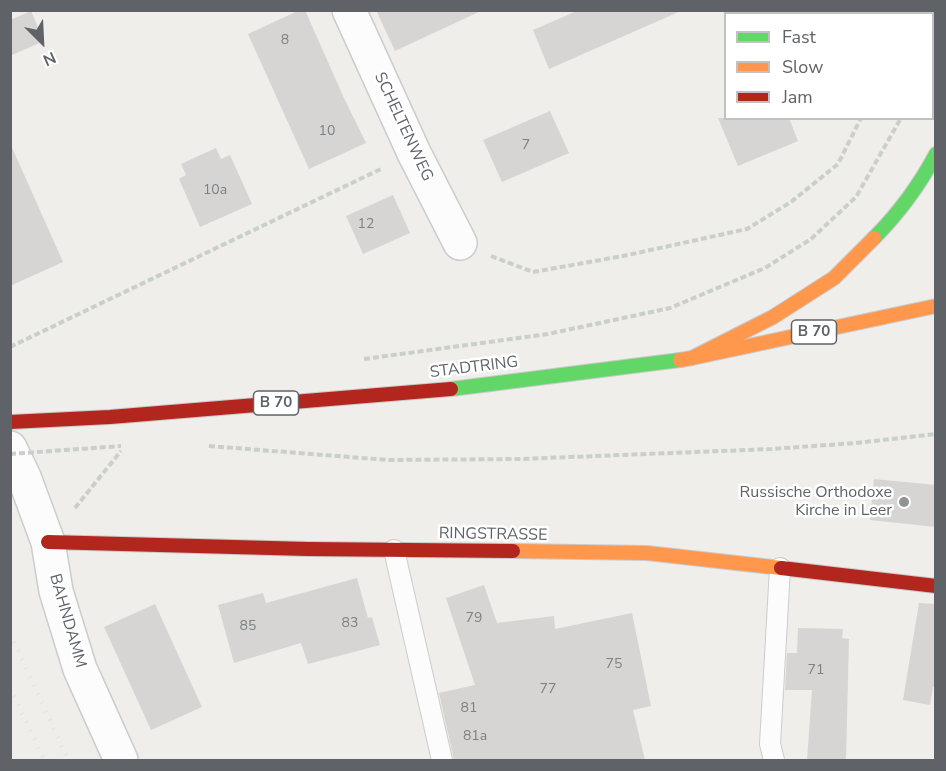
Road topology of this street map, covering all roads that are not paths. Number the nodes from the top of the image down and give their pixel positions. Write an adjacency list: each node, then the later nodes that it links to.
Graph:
1 (349, 10): 3 (street, SCHELTENWEG)
2 (936, 154): 5 (main road, B 70)
3 (460, 243)
4 (936, 306): 5 (main road, STADTRING / B 70)
5 (692, 358): 6 (main road, STADTRING / B 70)
6 (10, 422)
7 (10, 448): 8 (street, BAHNDAMM)
8 (17, 465): 9 (street, BAHNDAMM)
9 (48, 542): 10 (main road, RINGSTRASSE); 13 (street, BAHNDAMM)
10 (394, 550): 11 (main road, RINGSTRASSE); 14 (lane)
11 (780, 568): 12 (main road, RINGSTRASSE); 15 (lane)
12 (936, 586)
13 (121, 760)
14 (442, 760)
15 (774, 760)

